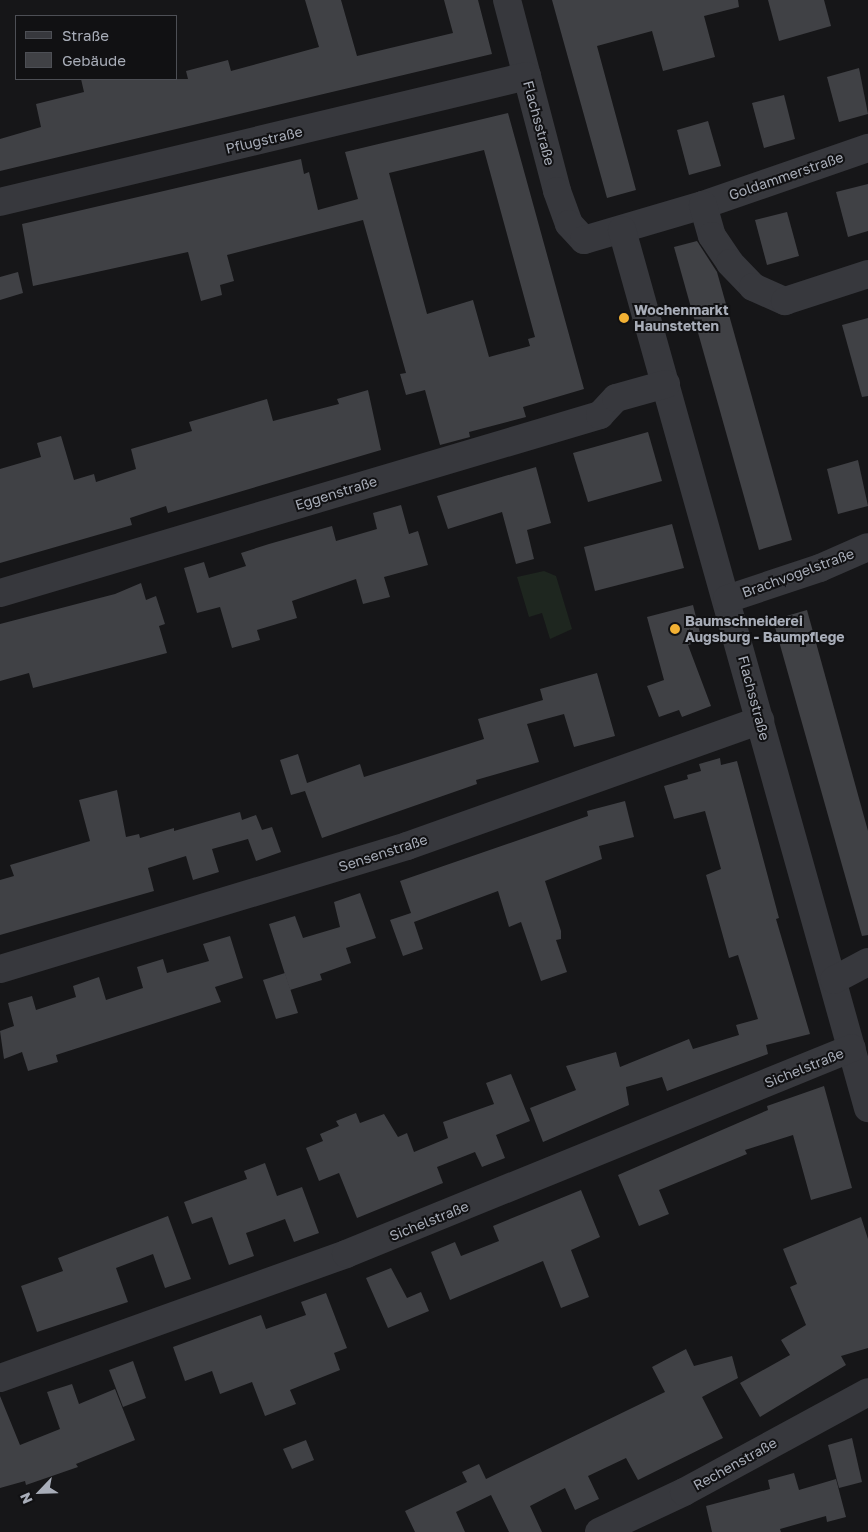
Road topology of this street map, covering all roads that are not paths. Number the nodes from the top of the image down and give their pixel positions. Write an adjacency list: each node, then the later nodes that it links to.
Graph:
1 (507, 0): 2 (street, Flachsstraße)
2 (527, 76): 4 (street, Pflugstraße); 7 (street, Flachsstraße)
3 (868, 148): 5 (street, Goldammerstraße)
4 (0, 202)
5 (703, 204): 6 (street, Goldammerstraße); 8 (street)
6 (622, 230): 7 (street, Goldammerstraße); 9 (street, Flachsstraße)
7 (584, 240)
8 (868, 274)
9 (666, 384): 11 (street, Eggenstraße); 12 (street, Flachsstraße)
10 (868, 547): 12 (street, Brachvogelstraße)
11 (0, 593)
12 (727, 599): 13 (street, Flachsstraße)
13 (760, 720): 15 (street, Sensenstraße); 16 (street, Flachsstraße)
14 (868, 962): 16 (street)
15 (0, 969)
16 (834, 980): 17 (street, Flachsstraße)
17 (852, 1048): 18 (street, Flachsstraße); 19 (street, Sichelstraße)
18 (868, 1108)
19 (0, 1378)
20 (868, 1392): 21 (street, Rechenstraße)
21 (599, 1532)

